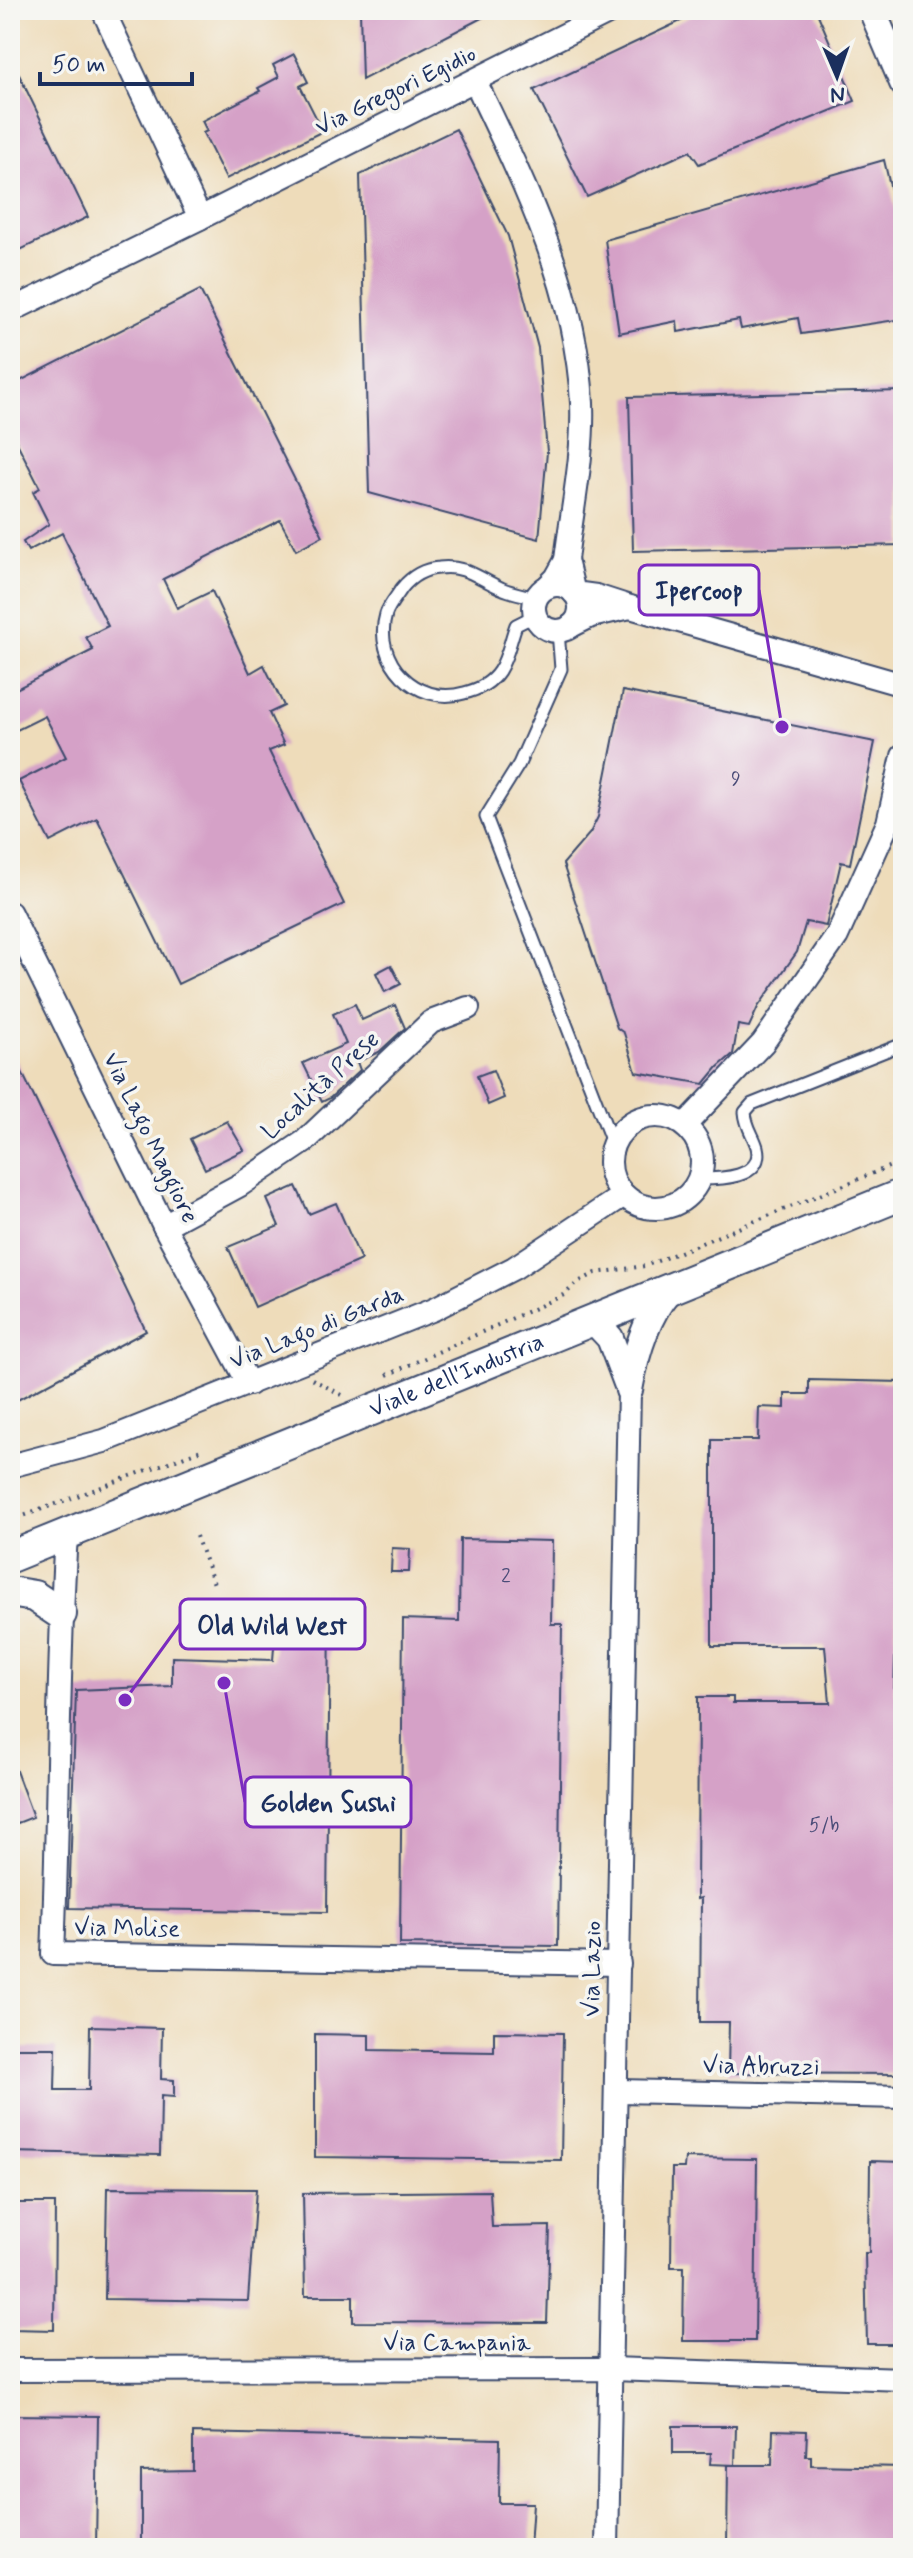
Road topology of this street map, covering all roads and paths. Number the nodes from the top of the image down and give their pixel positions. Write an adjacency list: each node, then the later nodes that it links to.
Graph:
1 (103, 10): 6 (street)
2 (614, 10): 4 (street, Via Gregori Egidio)
3 (872, 10): 5 (street)
4 (475, 81): 6 (street, Via Gregori Egidio); 8 (street)
5 (903, 83)
6 (200, 218): 7 (street, Via Gregori Egidio)
7 (10, 311)
8 (566, 560): 9 (street); 11 (street)
9 (574, 593): 10 (street); 11 (street); 11 (street)
10 (630, 607): 11 (street); 12 (street)
11 (550, 612): 11 (lane); 20 (lane)
12 (903, 685)
13 (903, 756): 15 (street)
14 (903, 804): 15 (street)
15 (888, 823): 19 (street)
16 (10, 913): 25 (street, Via Lago Maggiore)
17 (468, 1008): 25 (street, Località Prese)
18 (903, 1044): 22 (lane)
19 (685, 1125): 20 (street); 22 (street)
20 (613, 1145): 24 (street)
21 (903, 1161): 29 (path)
22 (700, 1179): 24 (street)
23 (903, 1194): 26 (main road, Viale dell'Industria)
24 (624, 1195): 28 (street, Via Lago di Garda)
25 (164, 1226): 30 (street, Via Lago Maggiore)
26 (668, 1291): 27 (main road, Viale dell'Industria); 32 (street)
27 (593, 1320): 32 (street); 38 (main road, Viale dell'Industria)
28 (292, 1367): 30 (street, Via Lago di Garda); 33 (path)
29 (383, 1376)
30 (249, 1384): 36 (street, Via Lago di Garda)
31 (355, 1389): 33 (path)
32 (629, 1390): 44 (street, Via Lazio)
33 (342, 1395): 34 (path)
34 (331, 1400)
35 (204, 1449): 37 (path)
36 (10, 1466)
37 (10, 1521)
38 (66, 1535): 40 (main road, Viale dell'Industria); 43 (street, Via Molise)
39 (196, 1536): 41 (path)
40 (10, 1557)
41 (214, 1584)
42 (10, 1592): 43 (main road)
43 (61, 1614): 44 (street, Via Molise)
44 (619, 1964): 45 (street, Via Lazio)
45 (618, 2091): 46 (street, Via Abruzzi); 47 (street, Via Lazio)
46 (903, 2097)
47 (611, 2369): 48 (street, Via Campania); 49 (street, Via Campania); 50 (street, Via Lazio)
48 (10, 2370)
49 (903, 2379)
50 (607, 2548)

